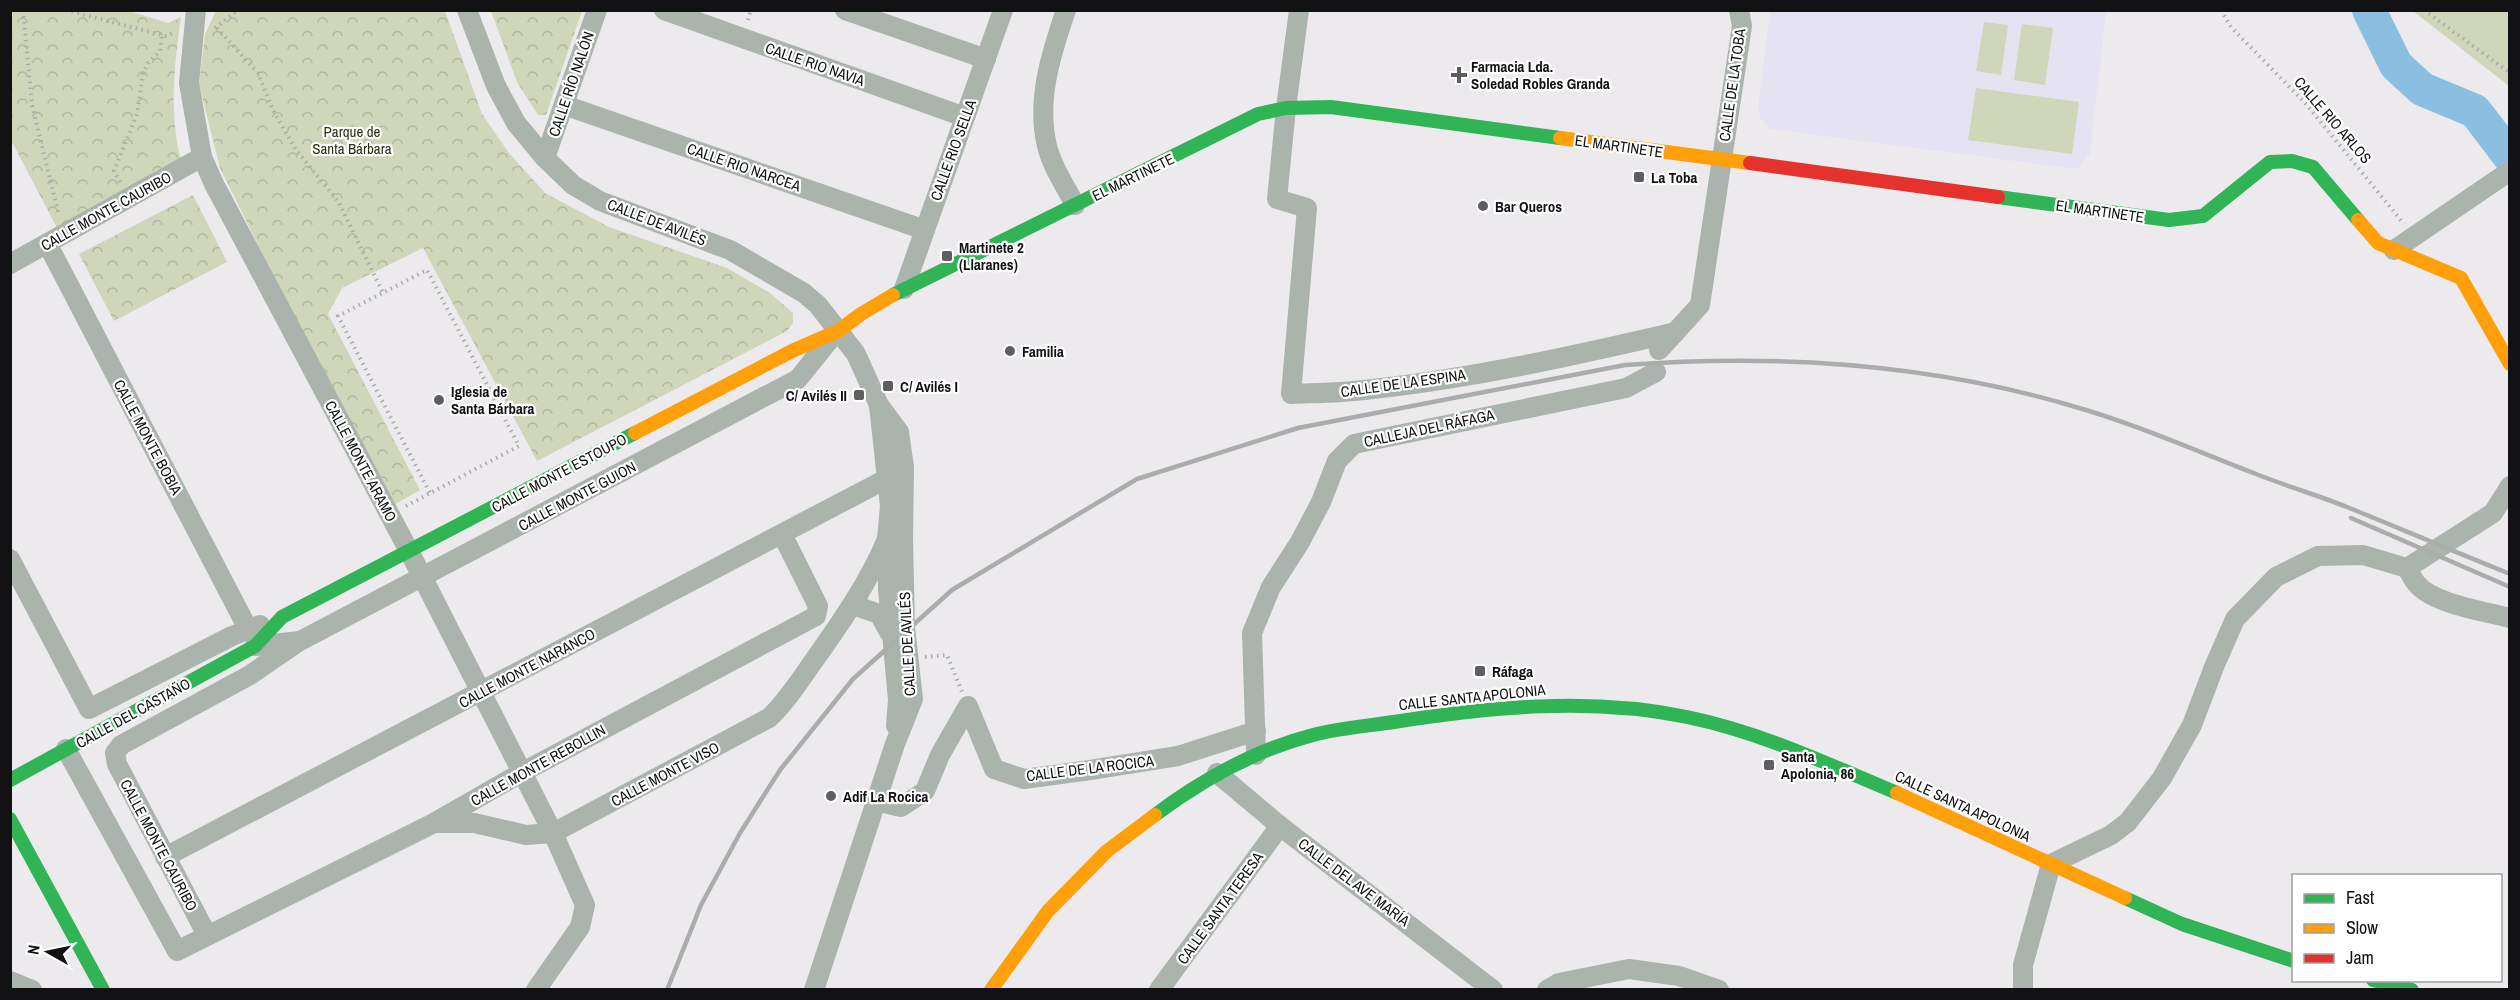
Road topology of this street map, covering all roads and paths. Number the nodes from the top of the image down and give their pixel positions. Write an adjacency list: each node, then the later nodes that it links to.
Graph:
1 (23, 10): 29 (path)
2 (66, 10): 16 (path)
3 (238, 10): 15 (path)
4 (467, 10): 23 (street, CALLE DE AVILÉS)
5 (597, 10): 19 (street, CALLE RÍO NALÓN)
6 (664, 10): 21 (street, CALLE RIO NAVIA)
7 (845, 10): 17 (street)
8 (1066, 10): 27 (street)
9 (1299, 10): 20 (street)
10 (1739, 10): 24 (street, CALLE DE LA TOBA)
11 (2222, 10): 31 (path, CALLE RIO ARLOS)
12 (2424, 10): 18 (path)
13 (1000, 11): 17 (street, CALLE RIO SELLA)
14 (195, 18): 15 (path); 16 (path); 22 (street, CALLE MONTE ARAMO)
15 (217, 28): 34 (path)
16 (162, 35): 26 (path)
17 (986, 59): 21 (street, CALLE RIO SELLA)
18 (2510, 73)
19 (564, 105): 23 (street, CALLE RÍO NALÓN); 28 (street, CALLE RIO NARCEA)
20 (1286, 108): 24 (main road, EL MARTINETE); 27 (main road, EL MARTINETE); 36 (street, CALLE DE LA ESPINA)
21 (965, 117): 28 (street, CALLE RIO SELLA)
22 (202, 157): 26 (street, CALLE MONTE CAURIBO); 44 (street, CALLE MONTE ARAMO)
23 (545, 158): 35 (street, CALLE DE AVILÉS)
24 (1721, 159): 31 (main road, EL MARTINETE); 36 (street)
25 (2504, 174): 31 (street)
26 (128, 199): 29 (street, CALLE MONTE CAURIBO)
27 (1075, 205): 33 (main road, EL MARTINETE)
28 (925, 230): 33 (street, CALLE RIO SELLA)
29 (68, 233): 30 (street, CALLE MONTE CAURIBO)
30 (48, 244): 32 (street, CALLE MONTE CAURIBO); 56 (street, CALLE MONTE BOBIA)
31 (2394, 250): 38 (main road, EL MARTINETE)
32 (10, 264)
33 (904, 289): 35 (main road, EL MARTINETE)
34 (383, 293): 43 (path); 43 (path)
35 (838, 331): 40 (street, CALLE DE AVILÉS); 47 (main road, CALLE MONTE ESTOUPO); 50 (street, CALLE MONTE GUION)
36 (1676, 332): 37 (street)
37 (1659, 350)
38 (2510, 364)
39 (1656, 372): 61 (street, CALLEJA DEL RÁFAGA)
40 (879, 405): 41 (street, CALLE DE AVILÉS); 46 (street, CALLE DE AVILÉS)
41 (888, 478): 45 (street, CALLE MONTE NARANCO); 46 (street, CALLE DE AVILÉS)
42 (2509, 488): 49 (street)
43 (430, 493): 44 (path)
44 (389, 515): 47 (street, CALLE MONTE ARAMO)
45 (783, 534): 59 (street, CALLE MONTE NARANCO); 66 (street, CALLE MONTE REBOLLIN)
46 (895, 539): 51 (street); 52 (street, CALLE MONTE VISO); 55 (street, CALLE DE AVILÉS)
47 (409, 551): 50 (street, CALLE MONTE ARAMO); 53 (main road, CALLE MONTE ESTOUPO)
48 (10, 559): 56 (street, CALLE MONTE ESTOUPO)
49 (2407, 568): 54 (street); 75 (street)
50 (422, 579): 57 (street, CALLE MONTE GUION); 59 (street, CALLE MONTE ARAMO)
51 (888, 589): 52 (street, CALLE MONTE VISO); 55 (street)
52 (855, 604): 55 (street); 73 (street, CALLE MONTE VISO)
53 (282, 617): 56 (street, CALLE MONTE ESTOUPO)
54 (2510, 618)
55 (898, 631): 58 (street, CALLE DE AVILÉS); 62 (street, CALLE DE AVILÉS)
56 (252, 637): 57 (street, CALLE MONTE GUION); 63 (main road, CALLE DEL CASTAÑO)
57 (300, 641): 64 (street, CALLE MONTE GUION)
58 (908, 659): 60 (path); 62 (street, CALLE DE AVILÉS)
59 (480, 692): 66 (street, CALLE MONTE ARAMO); 74 (street, CALLE MONTE NARANCO)
60 (968, 706): 61 (street, CALLE DE LA ROCICA); 69 (street)
61 (1256, 731): 65 (street, CALLEJA DEL RÁFAGA)
62 (895, 744): 69 (street, CALLE DE AVILÉS)
63 (66, 749): 68 (main road, CALLE DEL CASTAÑO); 76 (street, CALLE MONTE REBOLLIN)
64 (115, 753): 74 (street, CALLE MONTE CAURIBO)
65 (1256, 755): 67 (main road, CALLE SANTA APOLONIA); 75 (main road, CALLE SANTA APOLONIA)
66 (521, 773): 71 (street, CALLE MONTE REBOLLIN); 73 (street, CALLE MONTE ARAMO)
67 (1217, 773): 72 (street, CALLE DEL AVE MARÍA); 84 (main road, CALLE SANTA APOLONIA)
68 (10, 780)
69 (876, 801): 83 (street, CALLE DE AVILÉS)
70 (10, 819): 81 (main road)
71 (432, 824): 73 (street, CALLE MONTE VISO); 76 (street, CALLE MONTE REBOLLIN)
72 (1280, 826): 85 (street, CALLE SANTA TERESA); 86 (street, CALLE DEL AVE MARÍA)
73 (553, 833): 82 (street, CALLE MONTE ARAMO)
74 (165, 857): 76 (street, CALLE MONTE CAURIBO)
75 (2051, 864): 77 (main road, CALLE SANTA APOLONIA); 89 (street)
76 (207, 935)
77 (2292, 960)
78 (10, 981): 80 (street)
79 (2377, 982): 90 (main road)
80 (32, 990)
81 (103, 990)
82 (536, 990)
83 (814, 990)
84 (991, 990)
85 (1159, 990)
86 (1493, 990)
87 (1547, 990): 88 (street)
88 (1719, 990)
89 (2023, 990)
90 (2412, 990)

